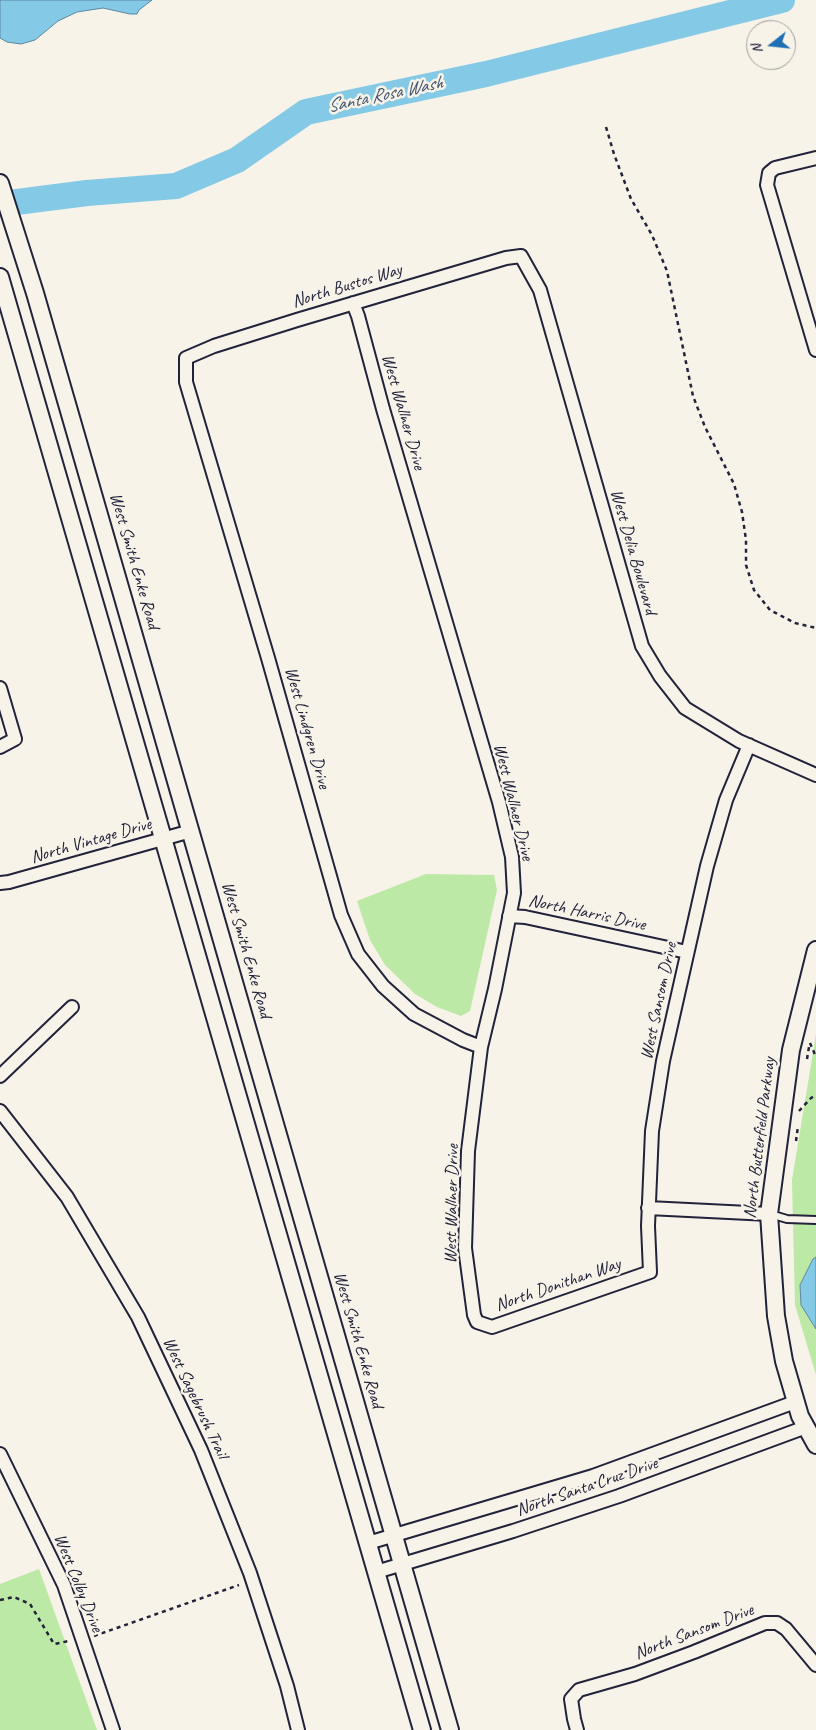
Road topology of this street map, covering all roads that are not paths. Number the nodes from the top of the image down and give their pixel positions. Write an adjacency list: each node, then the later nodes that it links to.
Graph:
1 (816, 158): 6 (street)
2 (0, 183): 12 (street, West Smith Enke Road)
3 (522, 256): 5 (street, North Bustos Way); 9 (street, West Delia Boulevard)
4 (0, 277): 13 (street)
5 (353, 303): 7 (street, North Bustos Way); 15 (street, West Wallner Drive)
6 (816, 350)
7 (186, 358): 19 (street, West Lindgren Drive)
8 (0, 688): 10 (street)
9 (749, 745): 11 (street, West Delia Boulevard); 17 (street, West Sansom Drive)
10 (0, 747)
11 (816, 775)
12 (191, 830): 13 (street, North Vintage Drive); 31 (street, West Smith Enke Road)
13 (164, 838): 14 (street, North Vintage Drive); 32 (street)
14 (0, 883)
15 (509, 916): 17 (street, North Harris Drive); 19 (street, West Wallner Drive)
16 (816, 950): 23 (street, North Butterfield Parkway)
17 (687, 952): 22 (street, West Sansom Drive)
18 (72, 1007): 20 (street)
19 (481, 1046): 26 (street, West Wallner Drive)
20 (0, 1076)
21 (0, 1111): 37 (street, West Sagebrush Trail)
22 (648, 1208): 23 (street); 25 (street, West Sansom Drive)
23 (769, 1214): 24 (lane); 27 (street, North Butterfield Parkway)
24 (816, 1220)
25 (650, 1272): 26 (street, North Donithan Way)
26 (477, 1322)
27 (795, 1402): 28 (street, North Butterfield Parkway); 31 (street, North Santa Cruz Drive)
28 (806, 1427): 29 (street, North Butterfield Parkway); 33 (street, North Santa Cruz Drive)
29 (816, 1445)
30 (0, 1454): 36 (street, West Colby Drive)
31 (393, 1535): 32 (street, North Santa Cruz Drive); 33 (street, West Smith Enke Road)
32 (368, 1543): 34 (street)
33 (401, 1565): 34 (street, North Santa Cruz Drive); 39 (street, West Smith Enke Road)
34 (376, 1572): 38 (street)
35 (816, 1665): 40 (street, North Sansom Drive)
36 (113, 1730)
37 (298, 1730)
38 (422, 1730)
39 (450, 1730)
40 (577, 1730)

